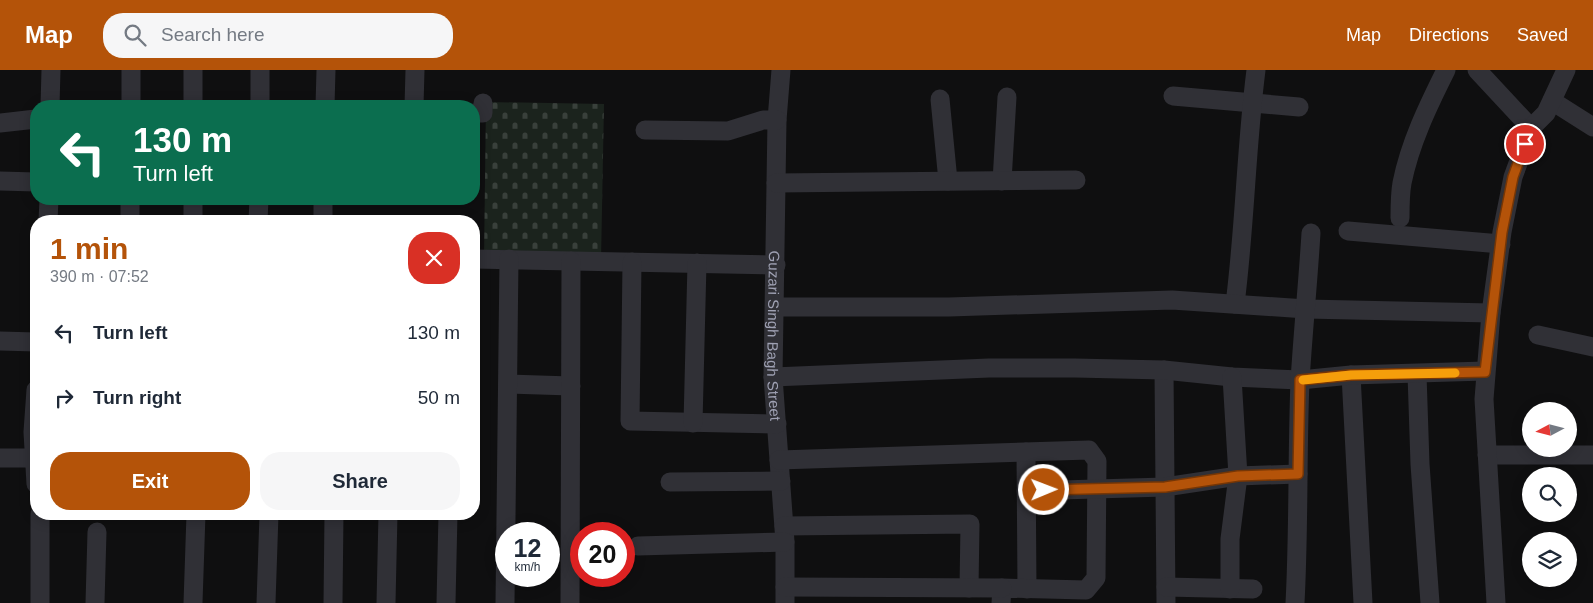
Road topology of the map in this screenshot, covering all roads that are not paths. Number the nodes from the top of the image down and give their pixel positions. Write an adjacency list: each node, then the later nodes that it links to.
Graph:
1 (51, 70): 15 (street)
2 (131, 70): 16 (street)
3 (193, 70): 17 (street)
4 (260, 70): 18 (street)
5 (326, 70): 19 (street)
6 (415, 70): 20 (street)
7 (782, 70): 25 (street, Guzari Singh Bagh Street)
8 (1256, 70): 22 (street)
9 (1446, 70): 36 (street)
10 (1477, 70): 28 (street)
11 (1566, 70): 21 (street)
12 (1173, 96): 22 (street)
13 (1007, 97): 33 (street)
14 (940, 99): 32 (street)
15 (50, 100)
16 (131, 100)
17 (193, 100)
18 (260, 100)
19 (325, 100)
20 (414, 100)
21 (1552, 101): 27 (street); 28 (street)
22 (1252, 103): 23 (street); 46 (street)
23 (1299, 108)
24 (30, 120): 26 (street)
25 (777, 120): 29 (street); 35 (street, Guzari Singh Bagh Street)
26 (0, 122)
27 (1593, 127)
28 (1531, 128): 39 (street)
29 (645, 130)
30 (1076, 180): 33 (street)
31 (0, 181): 34 (street)
32 (948, 181): 33 (street); 35 (street)
33 (1002, 181)
34 (30, 182)
35 (776, 182): 45 (street, Guzari Singh Bagh Street)
36 (1400, 218)
37 (1348, 231): 39 (street)
38 (1311, 233): 48 (street)
39 (1501, 244): 49 (street)
40 (480, 259): 41 (street)
41 (509, 259): 42 (street); 61 (street)
42 (571, 261): 43 (street); 62 (street)
43 (632, 262): 44 (street); 63 (street)
44 (697, 263): 45 (street); 63 (street)
45 (776, 265): 47 (street, Guzari Singh Bagh Street)
46 (1235, 304): 47 (street); 48 (street)
47 (775, 307): 58 (street, Guzari Singh Bagh Street)
48 (1306, 309): 49 (street); 60 (street)
49 (1491, 313): 55 (street)
50 (1538, 336): 53 (street)
51 (0, 341): 52 (street)
52 (30, 342)
53 (1593, 347)
54 (1164, 370): 58 (street); 59 (street); 75 (street)
55 (1485, 372): 56 (street); 66 (street)
56 (1417, 374): 57 (street); 105 (street)
57 (1351, 375): 60 (street); 104 (street)
58 (774, 377): 64 (street, Guzari Singh Bagh Street)
59 (1232, 377): 60 (street); 72 (street)
60 (1300, 380): 71 (street)
61 (508, 384): 62 (street); 101 (street)
62 (571, 386): 102 (street)
63 (693, 423): 64 (street)
64 (777, 424): 70 (street, Guzari Singh Bagh Street)
65 (1026, 452): 70 (street); 76 (street); 77 (street)
66 (1487, 454): 67 (street); 106 (street)
67 (1593, 455)
68 (0, 458): 69 (street)
69 (30, 458)
70 (779, 460): 73 (street, Guzari Singh Bagh Street)
71 (1298, 474): 72 (street); 103 (street)
72 (1238, 476): 75 (street); 89 (street)
73 (781, 481): 74 (street); 85 (street, Guzari Singh Bagh Street)
74 (670, 482)
75 (1165, 487): 76 (street); 92 (street)
76 (1097, 489): 77 (street); 88 (street)
77 (1026, 491): 88 (street)
78 (40, 520): 94 (street)
79 (196, 520): 96 (street)
80 (269, 520): 97 (street)
81 (334, 520): 98 (street)
82 (388, 520): 99 (street)
83 (448, 520): 100 (street)
84 (97, 532): 95 (street)
85 (784, 534): 86 (street); 87 (street); 91 (street, Guzari Singh Bagh Street)
86 (638, 546)
87 (969, 588): 91 (street); 93 (street)
88 (1027, 589): 93 (street)
89 (1230, 589): 90 (street); 92 (street)
90 (1253, 589)
91 (785, 595)
92 (1166, 595)
93 (1001, 596)
94 (40, 603)
95 (95, 603)
96 (193, 603)
97 (266, 603)
98 (333, 603)
99 (386, 603)
100 (446, 603)
101 (505, 603)
102 (570, 603)
103 (1295, 603)
104 (1362, 603)
105 (1430, 603)
106 (1496, 603)

